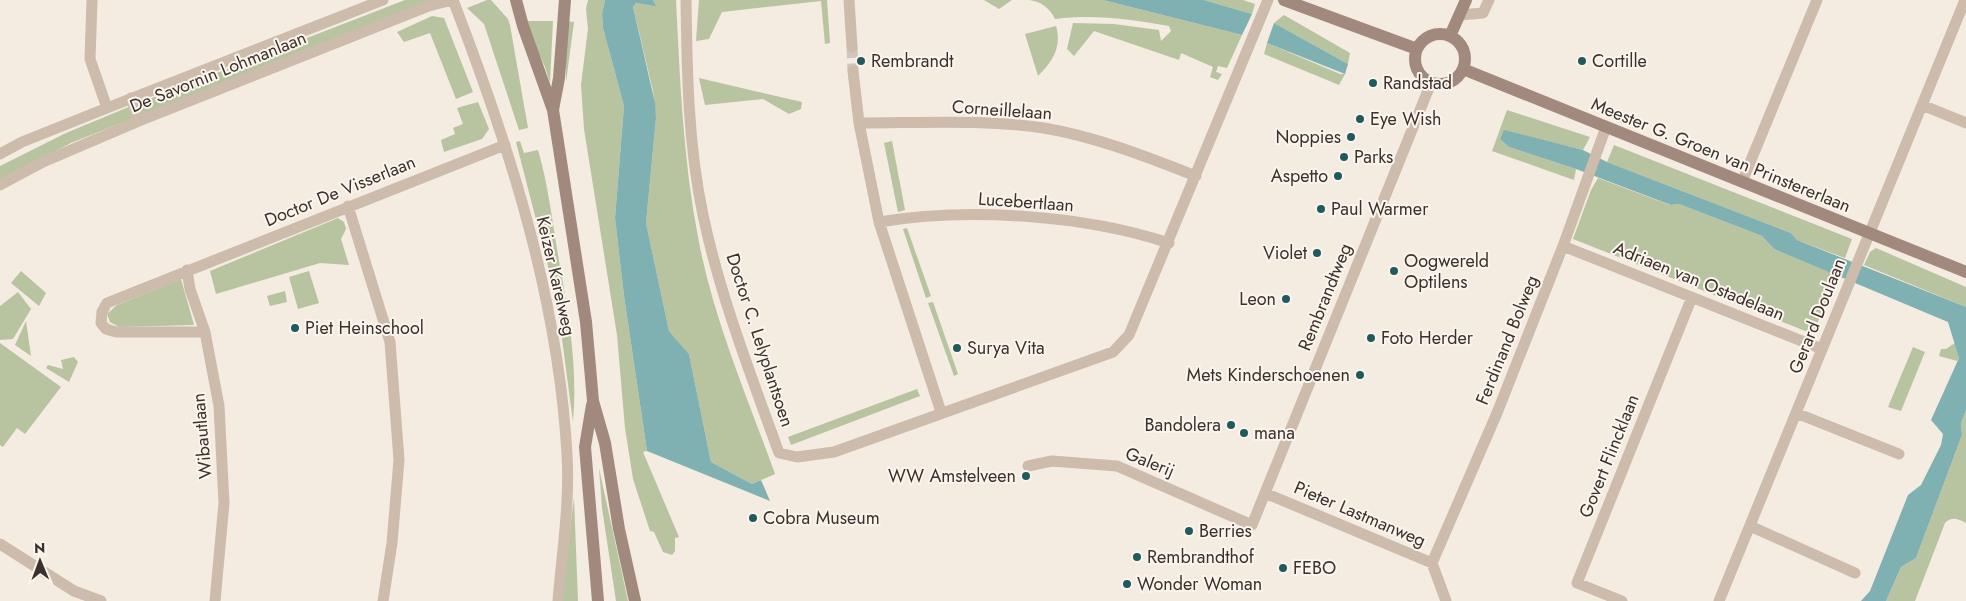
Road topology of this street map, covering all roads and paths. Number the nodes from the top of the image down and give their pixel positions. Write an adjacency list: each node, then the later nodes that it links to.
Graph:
1 (92, 0): 23 (street)
2 (383, 0): 21 (street, De Savornin Lohmanlaan)
3 (453, 0): 25 (street, De Savornin Lohmanlaan); 29 (street, Keizer Karelweg)
4 (516, 0): 24 (main road, Keizer Karelweg)
5 (566, 0): 24 (main road, Keizer Karelweg)
6 (686, 0): 45 (street, Doctor C. Lelyplantsoen)
7 (849, 0): 16 (street)
8 (1268, 0): 31 (street)
9 (1284, 0): 17 (main road)
10 (1466, 0): 14 (main road)
11 (1489, 0): 14 (street)
12 (1817, 0): 32 (street)
13 (1965, 0): 22 (street, Gerard Doulaan)
14 (1460, 16): 15 (main road)
15 (1450, 36): 17 (main road); 18 (main road)
16 (852, 47)
17 (1417, 49): 20 (main road)
18 (1464, 69): 20 (main road); 28 (main road, Meester G. Groen van Prinstererlaan)
19 (853, 71): 27 (street)
20 (1431, 83): 49 (street, Rembrandtweg)
21 (131, 98): 23 (street, De Savornin Lohmanlaan); 25 (street)
22 (1922, 105): 26 (street); 36 (street, Gerard Doulaan)
23 (107, 108): 30 (street, De Savornin Lohmanlaan)
24 (553, 110): 44 (main road, Keizer Karelweg)
25 (140, 121): 33 (street, De Savornin Lohmanlaan)
26 (1966, 123)
27 (859, 124): 31 (street, Corneillelaan); 35 (street)
28 (1606, 127): 32 (main road, Meester G. Groen van Prinstererlaan); 38 (street, Ferdinand Bolweg)
29 (505, 144): 34 (street, Doctor De Visserlaan); 59 (street, Keizer Karelweg)
30 (0, 154)
31 (1196, 176): 37 (street)
32 (1742, 182): 36 (main road, Meester G. Groen van Prinstererlaan)
33 (0, 185)
34 (348, 206): 39 (street, Doctor De Visserlaan); 58 (street)
35 (879, 222): 37 (street, Lucebertlaan); 45 (street)
36 (1870, 233): 40 (main road, Meester G. Groen van Prinstererlaan); 43 (street, Gerard Doulaan)
37 (1169, 243): 45 (street)
38 (1563, 246): 41 (street, Adriaen van Ostadelaan); 53 (street, Ferdinand Bolweg)
39 (187, 270): 42 (street, Wibautlaan); 42 (street, Doctor De Visserlaan)
40 (1966, 272)
41 (1692, 297): 43 (street, Adriaen van Ostadelaan); 63 (street, Govert Flincklaan)
42 (205, 332): 57 (street, Wibautlaan)
43 (1822, 350): 46 (street, Gerard Doulaan)
44 (593, 401): 60 (main road, Keizer Karelweg); 61 (main road, Keizer Karelweg)
45 (941, 412)
46 (1796, 413): 47 (street); 51 (street, Gerard Doulaan)
47 (1899, 454)
48 (1028, 466): 50 (street, Galerij)
49 (1265, 493): 50 (street, Rembrandtweg); 53 (street, Pieter Lastmanweg)
50 (1252, 525)
51 (1750, 526): 54 (street); 64 (street, Gerard Doulaan)
52 (0, 544): 55 (street)
53 (1432, 563): 62 (street, Pieter Lastmanweg)
54 (1855, 574)
55 (71, 596): 56 (street)
56 (101, 601)
57 (215, 601)
58 (384, 601)
59 (558, 601)
60 (598, 601)
61 (635, 601)
62 (1446, 601)
63 (1622, 601)
64 (1719, 601)

